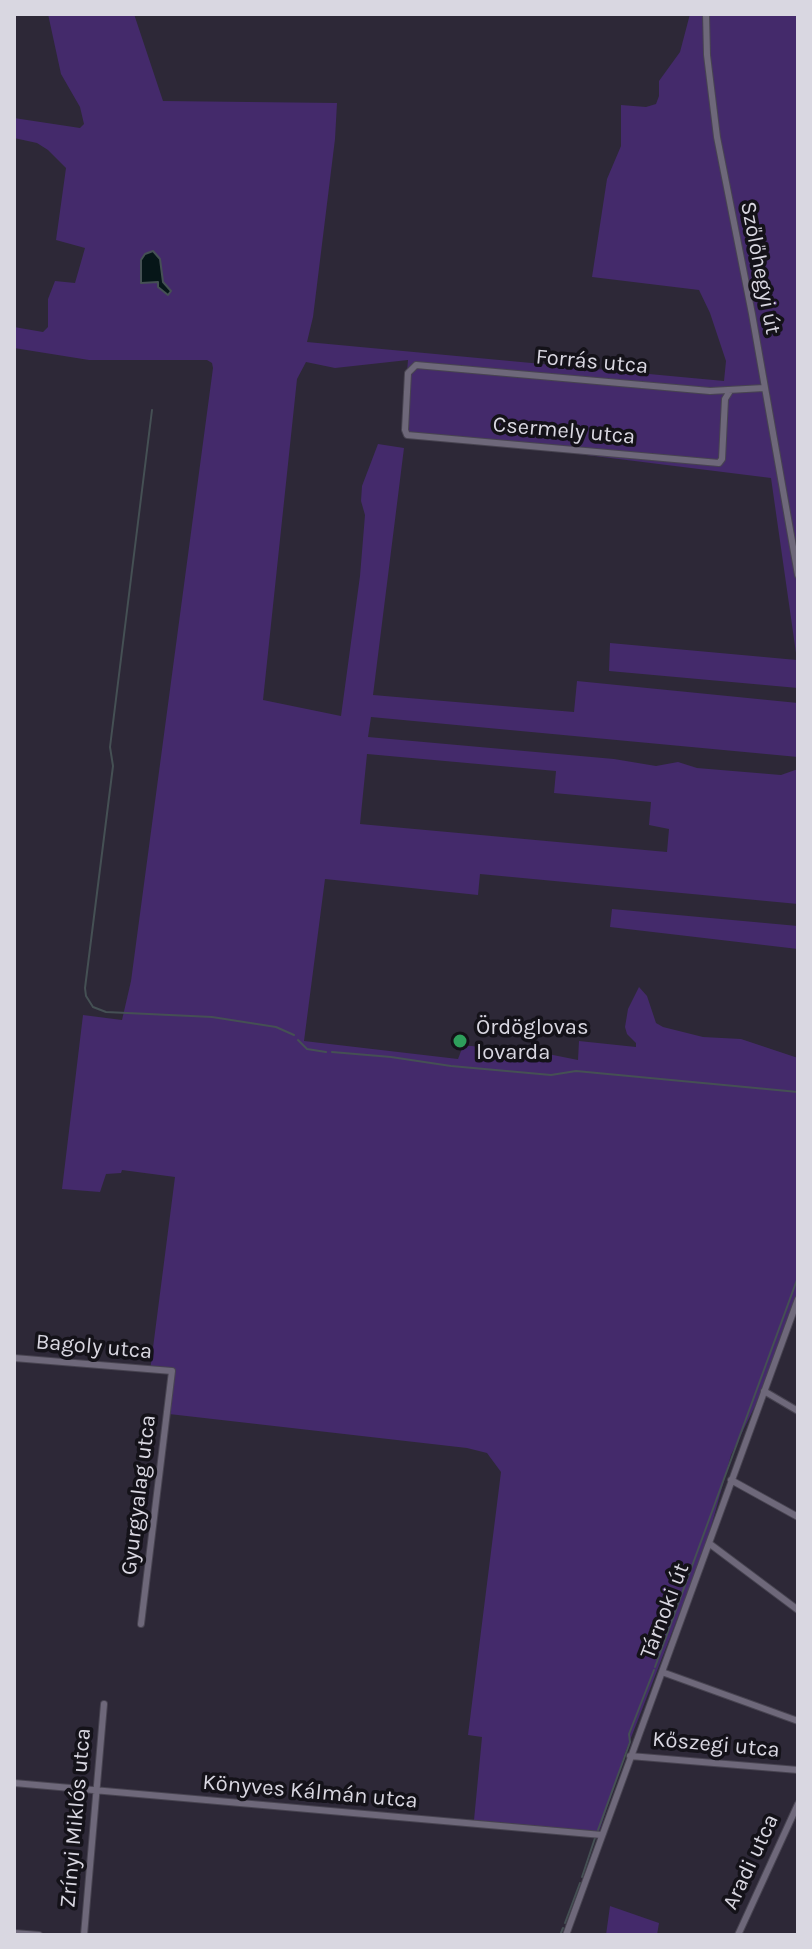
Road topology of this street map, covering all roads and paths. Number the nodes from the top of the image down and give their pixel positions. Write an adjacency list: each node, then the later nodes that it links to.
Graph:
1 (706, 14): 3 (street, Szőlőhegyi út)
2 (416, 365): 4 (street, Forrás utca); 4 (street, Csermely utca)
3 (764, 388): 4 (street, Forrás utca); 5 (street, Szőlőhegyi út)
4 (730, 391)
5 (798, 575)
6 (798, 1301): 9 (street, Tárnoki út)
7 (14, 1358): 8 (street, Bagoly utca)
8 (172, 1371): 15 (street, Gyurgyalag utca)
9 (764, 1391): 10 (street); 11 (street, Tárnoki út)
10 (798, 1411)
11 (731, 1480): 12 (street); 13 (street, Tárnoki út)
12 (798, 1517)
13 (710, 1544): 14 (street); 16 (street, Tárnoki út)
14 (798, 1610)
15 (141, 1624)
16 (662, 1672): 18 (street); 19 (street, Tárnoki út)
17 (104, 1704): 22 (street, Zrínyi Miklós utca)
18 (798, 1721)
19 (630, 1756): 20 (street, Kőszegi utca); 24 (street, Tárnoki út)
20 (798, 1770)
21 (14, 1783): 22 (street, Könyves Kálmán utca)
22 (95, 1791): 24 (street, Könyves Kálmán utca); 27 (street, Zrínyi Miklós utca)
23 (798, 1804): 29 (street, Aradi utca)
24 (602, 1835): 28 (street, Tárnoki út)
25 (14, 1933): 26 (street)
26 (39, 1935)
27 (84, 1935)
28 (566, 1935)
29 (738, 1935)

